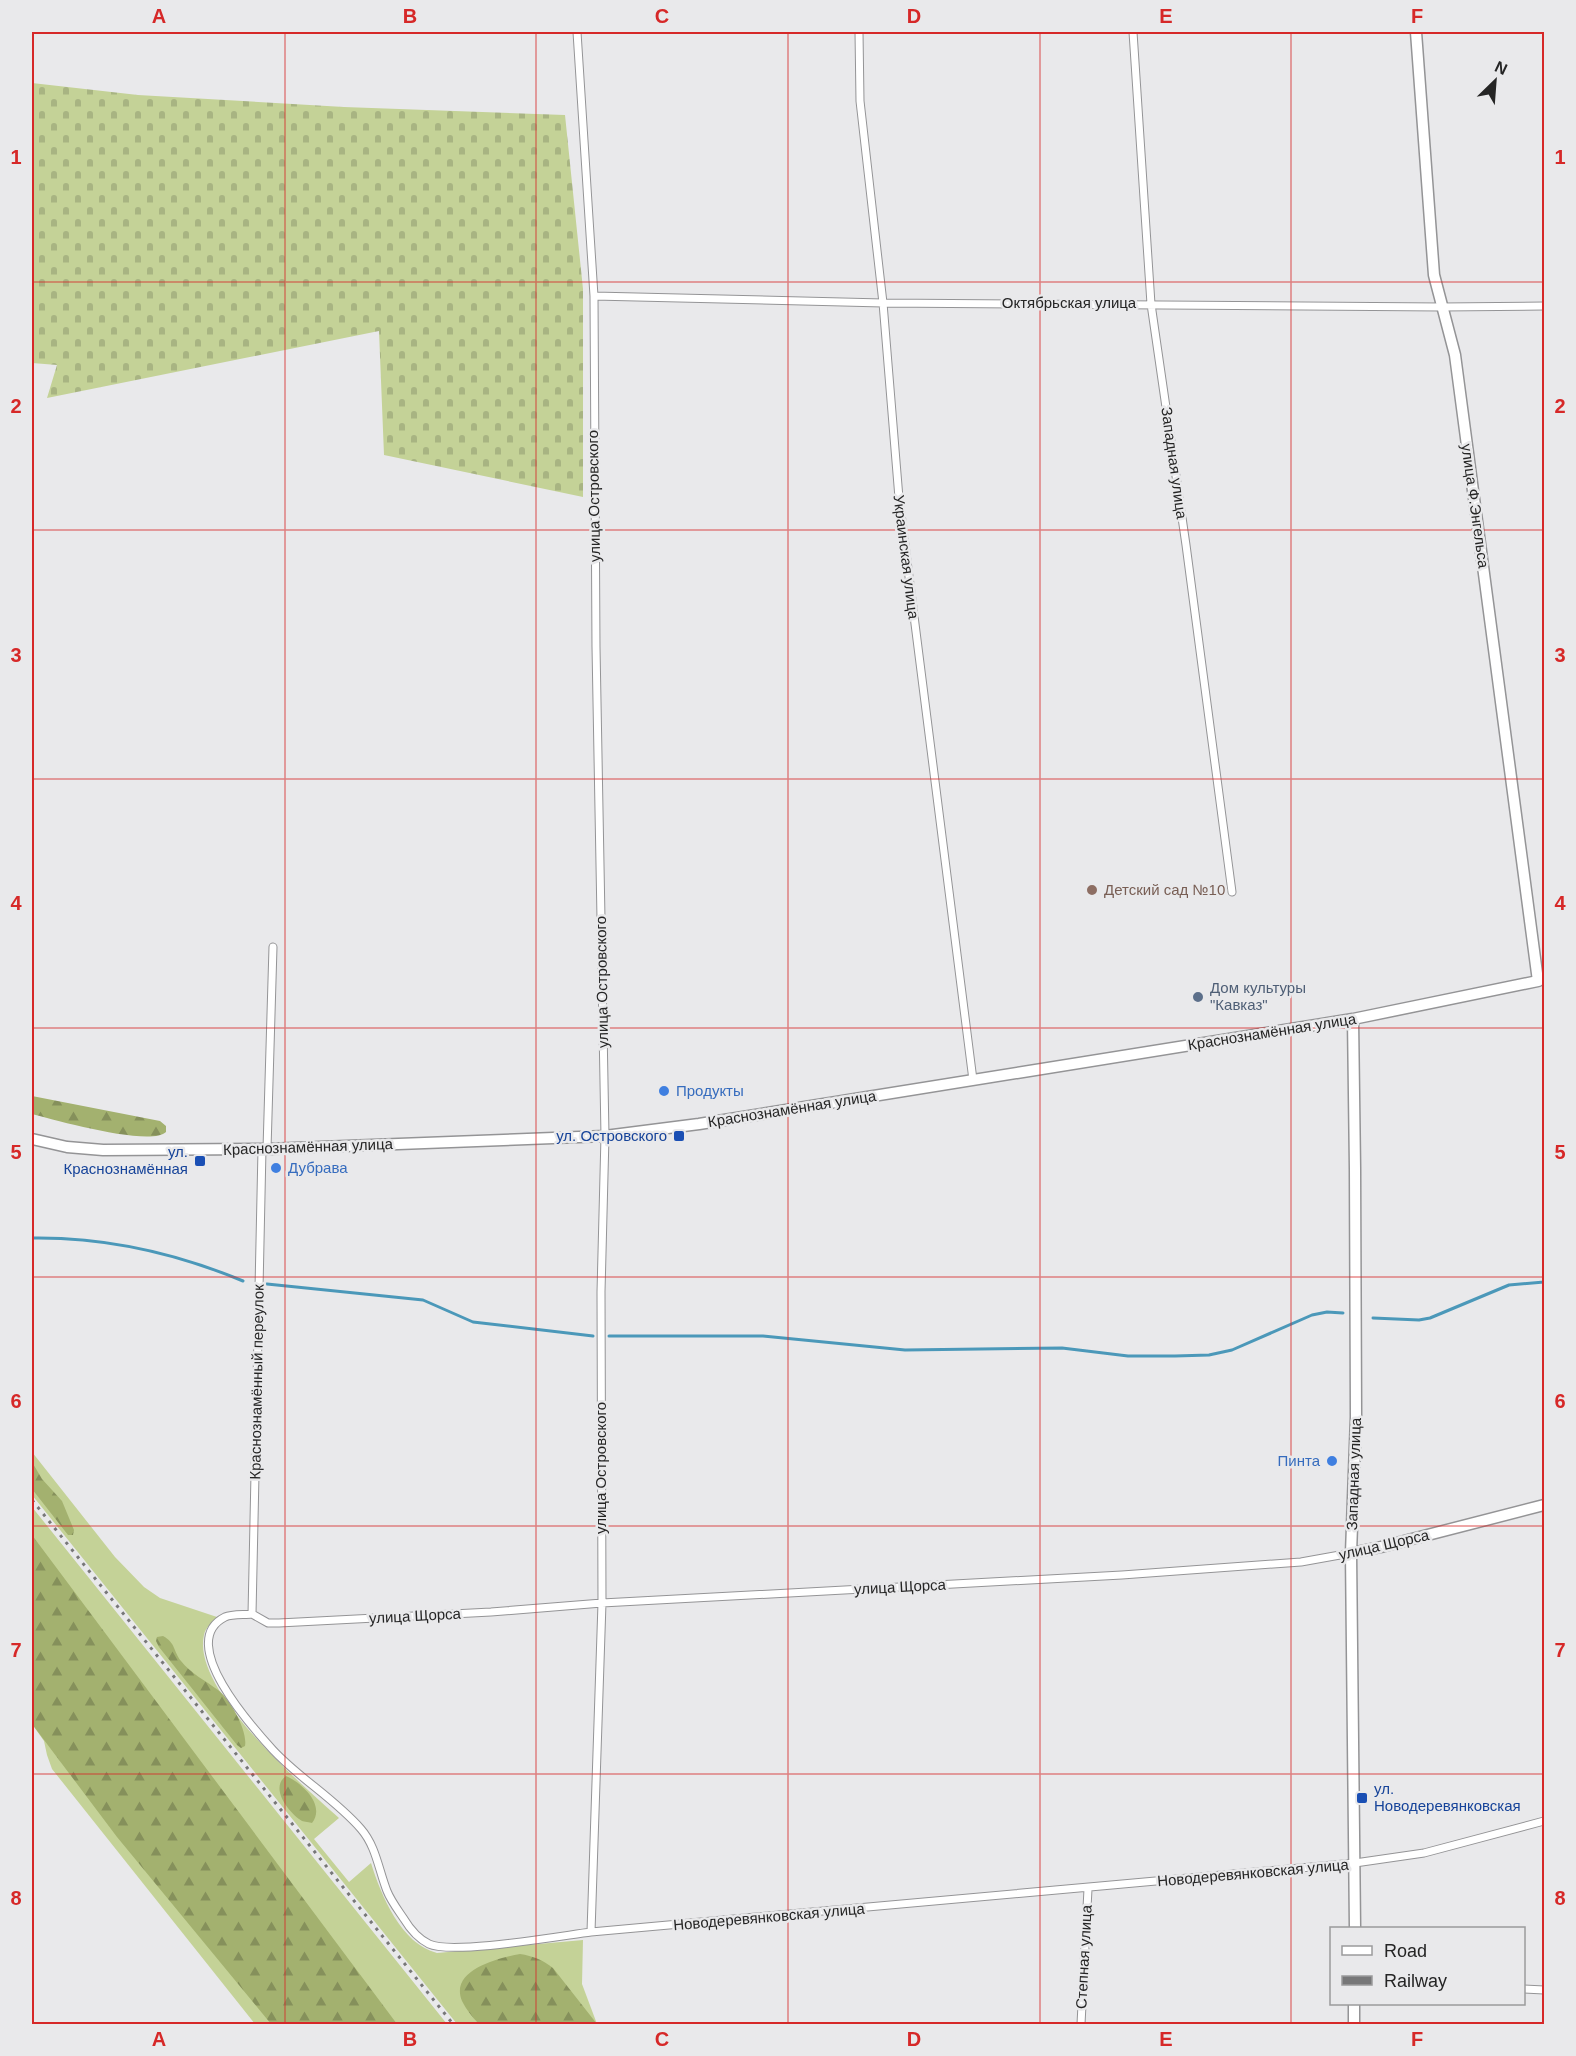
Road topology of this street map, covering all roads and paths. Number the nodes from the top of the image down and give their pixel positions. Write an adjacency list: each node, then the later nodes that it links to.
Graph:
1 (577, 32): 5 (street, улица Островского)
2 (859, 32): 6 (street, Украинская улица)
3 (1132, 32): 7 (street, Западная улица)
4 (1416, 32): 9 (main road, улица Ф.Энгельса)
5 (594, 296): 6 (street, Октябрьская улица); 15 (street, улица Островского)
6 (883, 303): 7 (street, Октябрьская улица); 14 (street, Украинская улица)
7 (1151, 304): 9 (street, Октябрьская улица); 10 (street, Западная улица)
8 (1545, 306): 9 (street, Октябрьская улица)
9 (1442, 307): 12 (main road, улица Ф.Энгельса)
10 (1232, 892)
11 (273, 947): 17 (street, Краснознамённый переулок)
12 (1541, 981): 13 (main road, Краснознамённая улица)
13 (1353, 1019): 14 (main road, Краснознамённая улица); 19 (main road, Западная улица)
14 (973, 1080): 15 (main road, Краснознамённая улица)
15 (605, 1136): 17 (main road, Краснознамённая улица); 20 (street, улица Островского)
16 (32, 1139): 17 (main road, Краснознамённая улица)
17 (265, 1149): 21 (street, Краснознамённый переулок)
18 (1545, 1505): 19 (main road, улица Щорса)
19 (1352, 1553): 20 (street, улица Щорса); 23 (main road, Западная улица)
20 (602, 1603): 21 (street, улица Щорса); 26 (street, улица Островского)
21 (252, 1614): 26 (street, Новодеревянковская улица)
22 (1545, 1821): 23 (street, Новодеревянковская улица)
23 (1355, 1863): 24 (street, Новодеревянковская улица); 25 (main road, Западная улица)
24 (1088, 1889): 26 (street, Новодеревянковская улица); 30 (street, Степная улица)
25 (1355, 1927)
26 (591, 1932)
27 (1525, 1989): 28 (street)
28 (1545, 1990)
29 (1354, 2005): 31 (main road)
30 (1081, 2025)
31 (1353, 2025)

